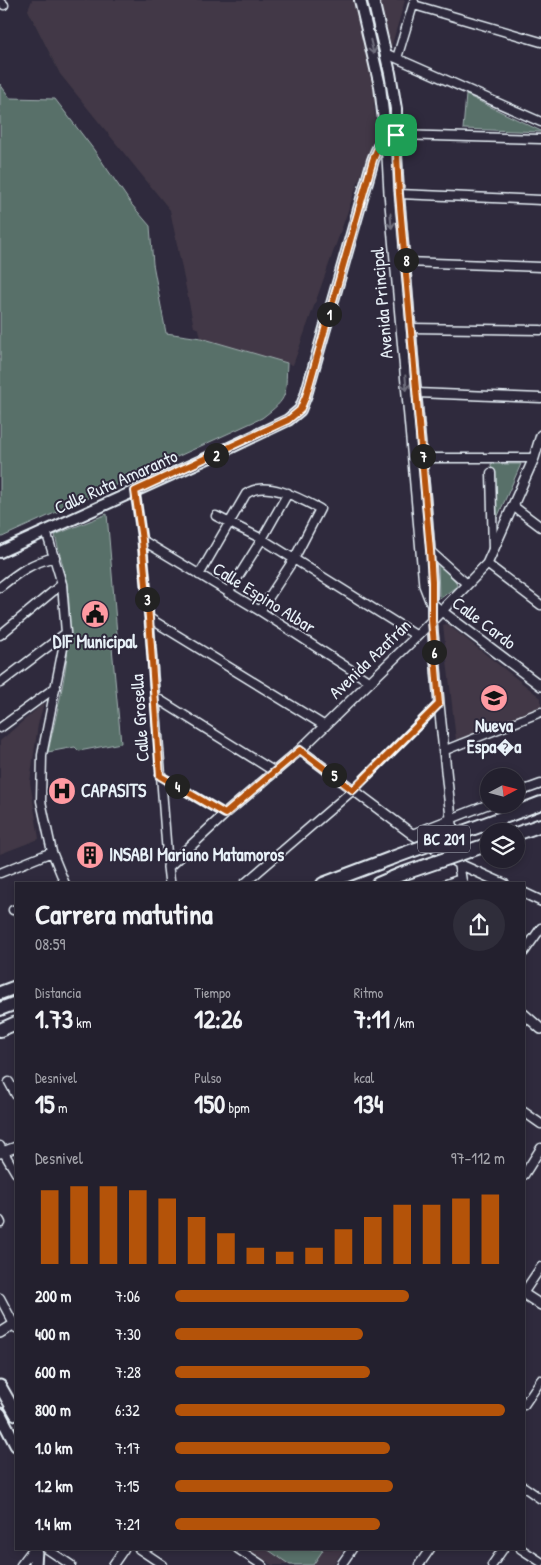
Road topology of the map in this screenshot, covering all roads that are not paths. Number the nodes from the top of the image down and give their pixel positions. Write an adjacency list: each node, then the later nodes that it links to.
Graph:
1 (360, 0): 8 (main road, Avenida Principal, one-way to 8)
2 (373, 0): 5 (main road, Avenida Principal)
3 (414, 2): 4 (street); 6 (street)
4 (541, 42)
5 (387, 54): 6 (street); 8 (main road, Avenida Principal)
6 (397, 58): 7 (street)
7 (541, 122)
8 (391, 136): 9 (street); 10 (street, Avenida Principal); 23 (main road, Calle Ruta Amaranto); 43 (street, Avenida Principal, one-way to 43)
9 (541, 139)
10 (399, 194): 11 (street); 12 (street, Avenida Principal)
11 (541, 200)
12 (406, 262): 13 (street); 14 (street, Avenida Principal)
13 (541, 267)
14 (411, 328): 15 (street); 16 (street, Avenida Principal)
15 (541, 330)
16 (417, 393): 17 (street); 20 (street, Avenida Principal)
17 (541, 398)
18 (541, 435): 19 (street, Avenida Azafrán)
19 (540, 446): 21 (street, Avenida Azafrán)
20 (423, 458): 21 (street); 32 (street, Avenida Principal)
21 (534, 458): 25 (street, Avenida Azafrán)
22 (491, 473): 33 (street)
23 (135, 491): 29 (main road, Calle Ruta Amaranto); 31 (street, Calle Grosella)
24 (288, 493): 27 (street); 30 (street); 36 (street)
25 (513, 506): 28 (street); 33 (street, Avenida Azafrán)
26 (216, 516): 27 (street)
27 (230, 524): 30 (street); 38 (street)
28 (541, 527)
29 (46, 531): 34 (main road, Calle Ruta Amaranto); 35 (street)
30 (262, 539): 36 (street); 42 (street)
31 (142, 540): 38 (street, Calle Espino Albar); 47 (street, Calle Grosella)
32 (430, 550): 40 (street); 43 (street, Avenida Principal)
33 (493, 550): 37 (street, Avenida Azafrán)
34 (0, 552)
35 (55, 557): 39 (street); 41 (street)
36 (294, 559): 45 (street); 51 (street)
37 (487, 564): 40 (street, Avenida Azafrán); 44 (street)
38 (199, 575): 42 (street, Calle Espino Albar)
39 (62, 584): 49 (street); 50 (street)
40 (467, 584): 46 (street, Avenida Azafrán)
41 (0, 587)
42 (228, 592): 45 (street, Calle Espino Albar)
43 (431, 603): 46 (street, Calle Cardo); 48 (street, Avenida Principal)
44 (541, 604)
45 (260, 612): 52 (street, Calle Espino Albar)
46 (441, 612): 48 (street, Avenida Azafrán); 54 (street, Calle Cardo)
47 (149, 618): 56 (street, Calle Grosella); 59 (street)
48 (432, 621): 51 (street, Avenida Azafrán); 57 (street, Avenida Principal)
49 (66, 633): 53 (street); 55 (street)
50 (0, 635)
51 (417, 636): 52 (street, Avenida Azafrán)
52 (370, 682): 59 (street, Avenida Azafrán)
53 (0, 683)
54 (541, 686)
55 (56, 687): 60 (street); 76 (street)
56 (155, 697): 63 (street); 64 (street, Calle Grosella)
57 (439, 704): 62 (street, Avenida Principal); 66 (street)
58 (541, 712): 62 (street)
59 (325, 726): 61 (street, Avenida Azafrán)
60 (0, 728)
61 (300, 750): 63 (street, Avenida Azafrán); 66 (street)
62 (443, 751): 71 (street, Avenida Principal)
63 (275, 772): 70 (street, Avenida Azafrán)
64 (160, 776): 70 (street); 78 (street, Calle Grosella)
65 (541, 784): 67 (street)
66 (353, 790): 74 (street); 83 (street)
67 (525, 790)
68 (541, 803): 84 (highway, BC 201, bridge)
69 (480, 807): 71 (street)
70 (225, 814): 78 (street, Avenida Azafrán)
71 (451, 818): 74 (street); 77 (street, Avenida Principal)
72 (541, 825): 73 (highway)
73 (525, 831)
74 (412, 834): 77 (street)
75 (480, 847): 85 (highway, BC 201, bridge)
76 (52, 852): 79 (street); 81 (street)
77 (458, 863): 80 (street, Avenida Principal); 86 (street)
78 (168, 867): 82 (street, Calle Grosella)
79 (0, 873)
80 (461, 881)
81 (65, 882)
82 (170, 882)
83 (246, 882)
84 (328, 882)
85 (383, 882)
86 (500, 882)
87 (525, 893): 88 (street)
88 (541, 901)
89 (541, 928): 90 (street)
90 (525, 951)
91 (15, 987): 92 (highway)
92 (0, 993)
93 (15, 1003): 94 (highway)
94 (0, 1009)
95 (525, 1015): 98 (street)
96 (15, 1023): 97 (highway)
97 (0, 1030)
98 (541, 1030)
99 (9, 1082): 100 (street)
100 (15, 1093)
101 (525, 1113): 102 (street)
102 (541, 1124)
103 (15, 1147): 105 (street)
104 (541, 1148): 107 (street)
105 (1, 1150): 106 (street)
106 (15, 1171)
107 (525, 1173)
108 (541, 1267): 109 (street)
109 (525, 1291)
110 (525, 1294): 112 (street)
111 (0, 1298): 113 (street)
112 (541, 1305)
113 (15, 1323)
114 (15, 1326): 115 (street)
115 (0, 1333)
116 (541, 1380): 118 (street)
117 (0, 1386): 119 (main road)
118 (525, 1404)
119 (15, 1412)
120 (0, 1414): 121 (main road)
121 (15, 1442)
122 (525, 1488): 123 (street)
123 (540, 1496)
124 (32, 1550): 135 (street)
125 (36, 1550): 136 (main road)
126 (48, 1550): 137 (street)
127 (123, 1550): 138 (street)
128 (140, 1550): 139 (street)
129 (240, 1550): 140 (street)
130 (351, 1550): 141 (street)
131 (429, 1550): 142 (street)
132 (502, 1550): 143 (street)
133 (523, 1550): 134 (street)
134 (541, 1562)
135 (21, 1565)
136 (35, 1565)
137 (71, 1565)
138 (113, 1565)
139 (163, 1565)
140 (262, 1565)
141 (341, 1565)
142 (420, 1565)
143 (492, 1565)

